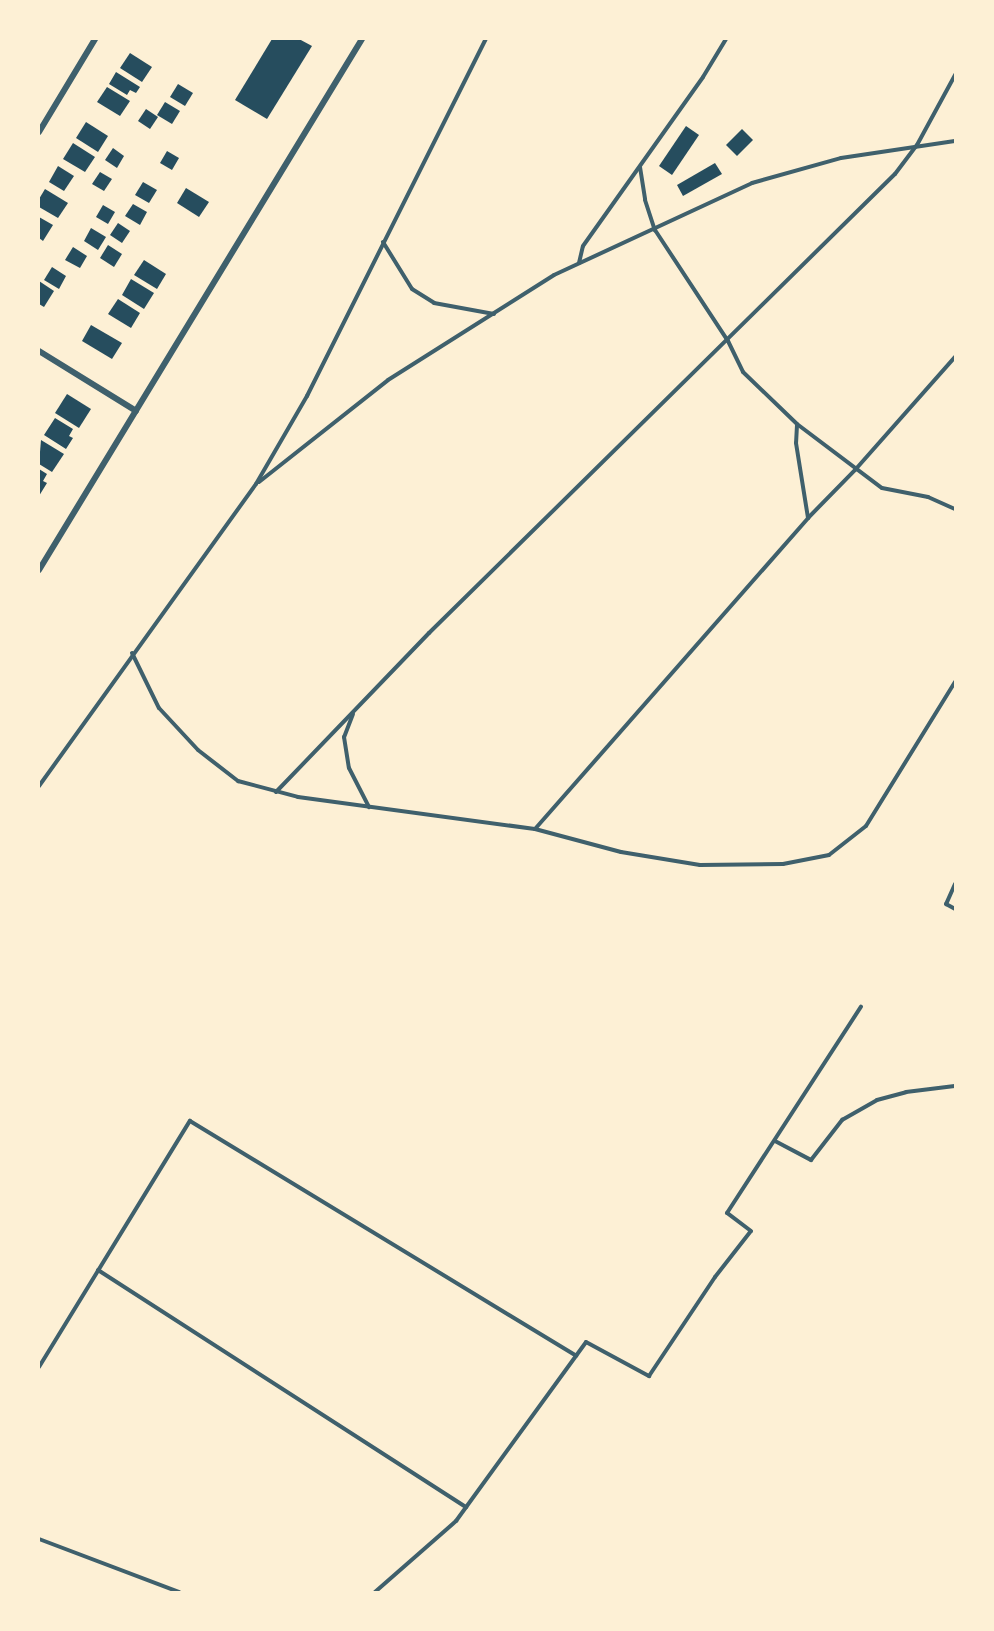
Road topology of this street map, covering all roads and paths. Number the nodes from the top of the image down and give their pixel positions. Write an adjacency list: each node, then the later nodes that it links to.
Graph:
1 (95, 39): 6 (street)
2 (362, 39): 17 (street)
3 (486, 39): 11 (lane)
4 (726, 39): 9 (lane)
5 (955, 75): 8 (lane)
6 (39, 132)
7 (955, 141): 8 (lane)
8 (917, 145): 10 (lane); 14 (lane)
9 (640, 167): 10 (lane); 12 (lane)
10 (655, 230): 12 (lane); 14 (lane)
11 (383, 241): 13 (lane); 20 (lane)
12 (579, 263): 13 (lane)
13 (495, 314): 20 (lane)
14 (728, 341): 18 (lane); 26 (lane)
15 (39, 351): 17 (street)
16 (955, 357): 19 (lane)
17 (136, 411): 23 (street)
18 (797, 424): 19 (lane); 22 (lane)
19 (855, 470): 21 (lane); 22 (lane)
20 (256, 484): 24 (lane)
21 (955, 509)
22 (808, 518): 30 (lane)
23 (39, 570)
24 (132, 653): 27 (lane); 28 (lane)
25 (955, 682): 30 (lane)
26 (354, 711): 28 (lane); 29 (lane)
27 (39, 786)
28 (276, 792): 29 (lane)
29 (370, 808): 30 (lane)
30 (535, 829)
31 (955, 884): 32 (lane)
32 (955, 909)
33 (861, 1007): 35 (lane)
34 (955, 1086): 35 (lane)
35 (775, 1140): 37 (lane)
36 (98, 1270): 37 (lane); 38 (lane); 39 (lane)
37 (576, 1356): 39 (lane)
38 (39, 1367)
39 (466, 1508): 42 (lane)
40 (39, 1539): 41 (lane)
41 (179, 1592)
42 (375, 1592)

